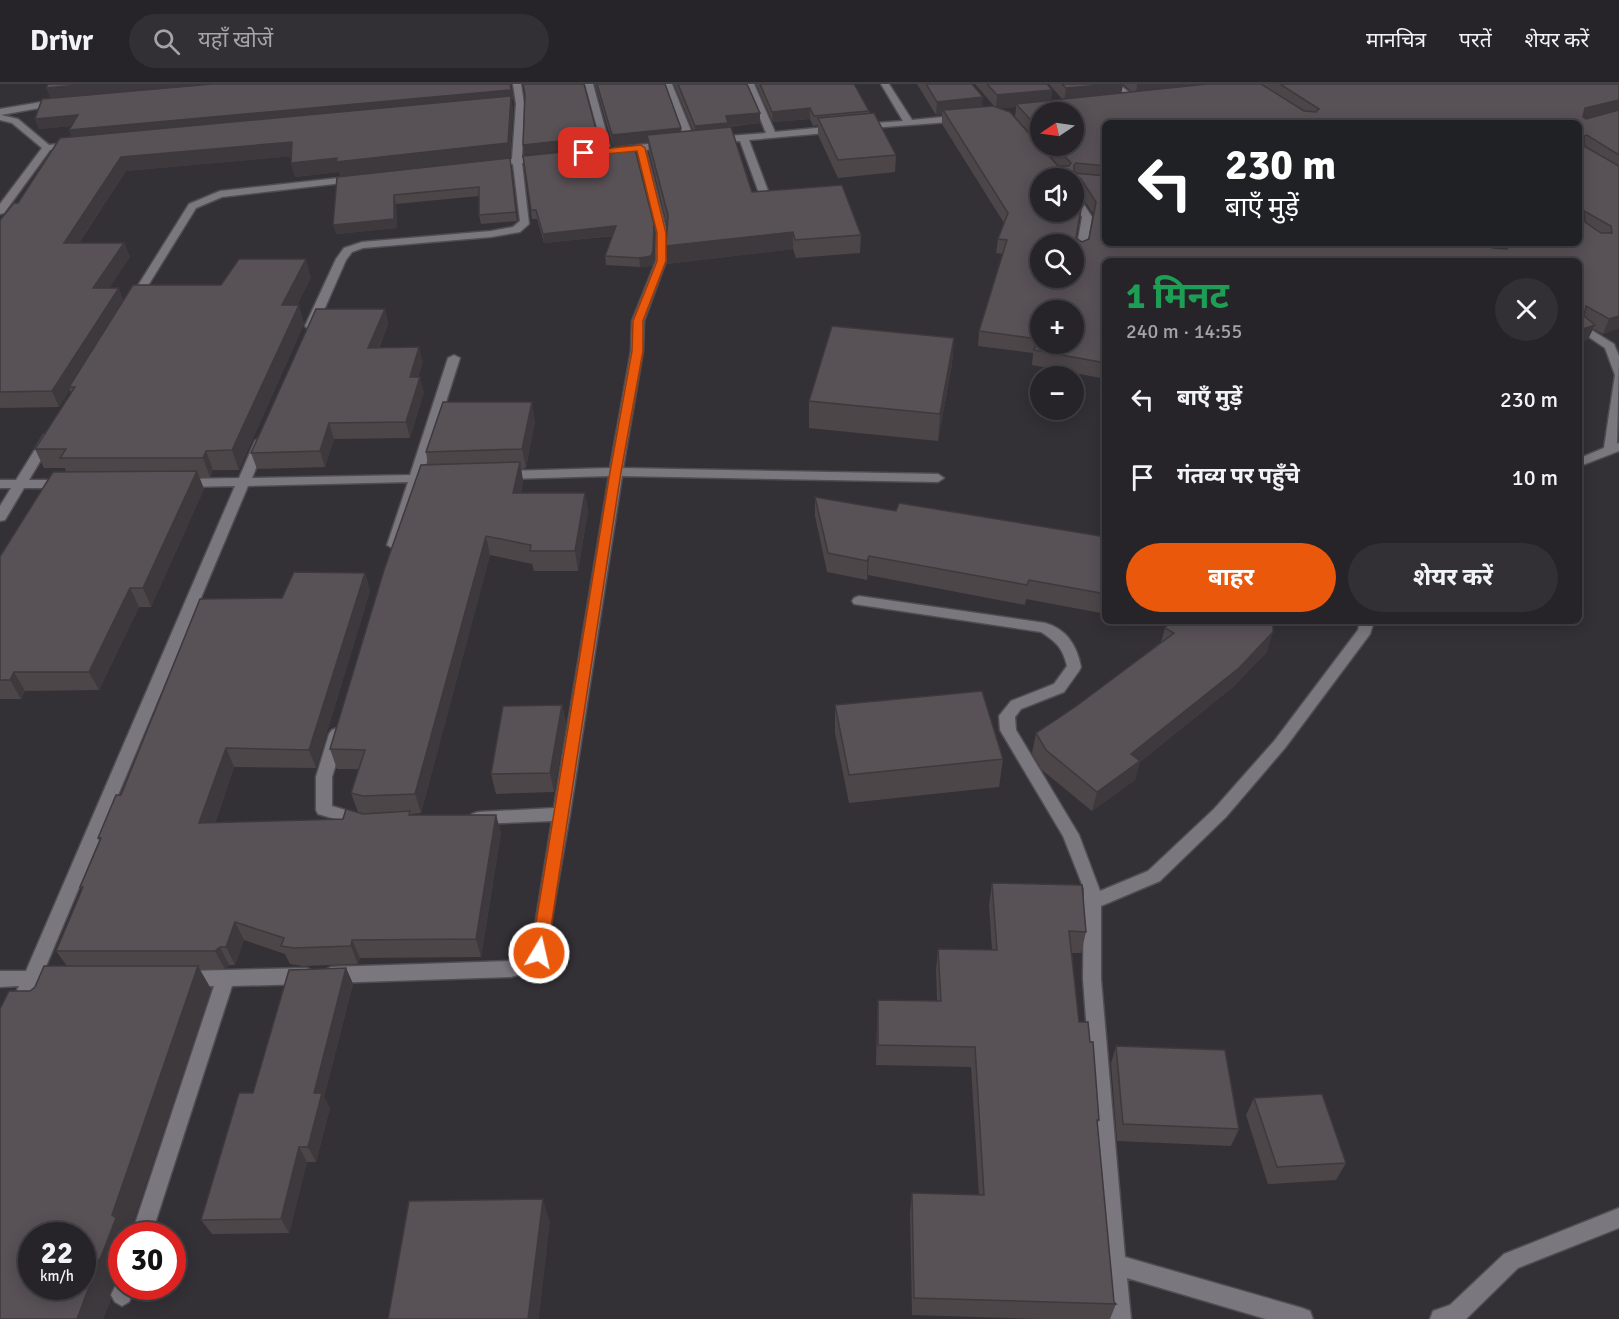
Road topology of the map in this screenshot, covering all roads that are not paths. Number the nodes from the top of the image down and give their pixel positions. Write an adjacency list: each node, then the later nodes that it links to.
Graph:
1 (517, 84): 23 (street)
2 (588, 84): 20 (street)
3 (668, 84): 16 (street)
4 (750, 84): 14 (street)
5 (885, 84): 13 (street)
6 (1114, 84): 8 (street)
7 (1145, 98): 8 (street)
8 (1133, 99): 10 (street)
9 (66, 101): 11 (street)
10 (1113, 102)
11 (0, 115): 18 (street)
12 (968, 117): 13 (street)
13 (909, 123): 14 (street)
14 (771, 134): 15 (street)
15 (743, 137): 16 (street); 26 (street)
16 (691, 143): 19 (street)
17 (83, 145): 18 (street)
18 (47, 148): 27 (street)
19 (641, 148): 20 (street); 39 (street)
20 (607, 151): 21 (street)
21 (595, 152)
22 (551, 157): 23 (street)
23 (517, 161): 24 (street); 32 (street)
24 (482, 165)
25 (363, 178): 30 (street)
26 (768, 204)
27 (0, 211)
28 (1084, 212): 29 (street)
29 (1084, 234)
30 (124, 315)
31 (1582, 327): 34 (street)
32 (308, 334)
33 (454, 358): 42 (street)
34 (1619, 375): 37 (street)
35 (57, 424): 47 (street)
36 (266, 430): 45 (street)
37 (1615, 448): 38 (street)
38 (1582, 461)
39 (616, 472): 40 (street); 43 (street); 54 (street)
40 (485, 476)
41 (449, 477): 42 (street)
42 (414, 478): 45 (street); 50 (street)
43 (938, 478)
44 (172, 483): 45 (street)
45 (242, 483): 58 (street)
46 (0, 484): 47 (street)
47 (20, 484): 48 (street); 49 (street)
48 (78, 484)
49 (0, 517)
50 (390, 559)
51 (859, 601): 57 (street)
52 (1366, 624): 57 (street)
53 (341, 720): 56 (street)
54 (562, 814): 55 (street); 62 (street)
55 (460, 819)
56 (381, 823)
57 (1091, 903): 66 (street)
58 (32, 978): 59 (street); 60 (street); 63 (street)
59 (78, 978)
60 (0, 979)
61 (168, 979): 62 (street)
62 (225, 979): 65 (street)
63 (0, 1044)
64 (1619, 1218): 69 (street)
65 (146, 1222)
66 (1115, 1264): 67 (street); 68 (street)
67 (1120, 1319)
68 (1302, 1319)
69 (1441, 1319)

